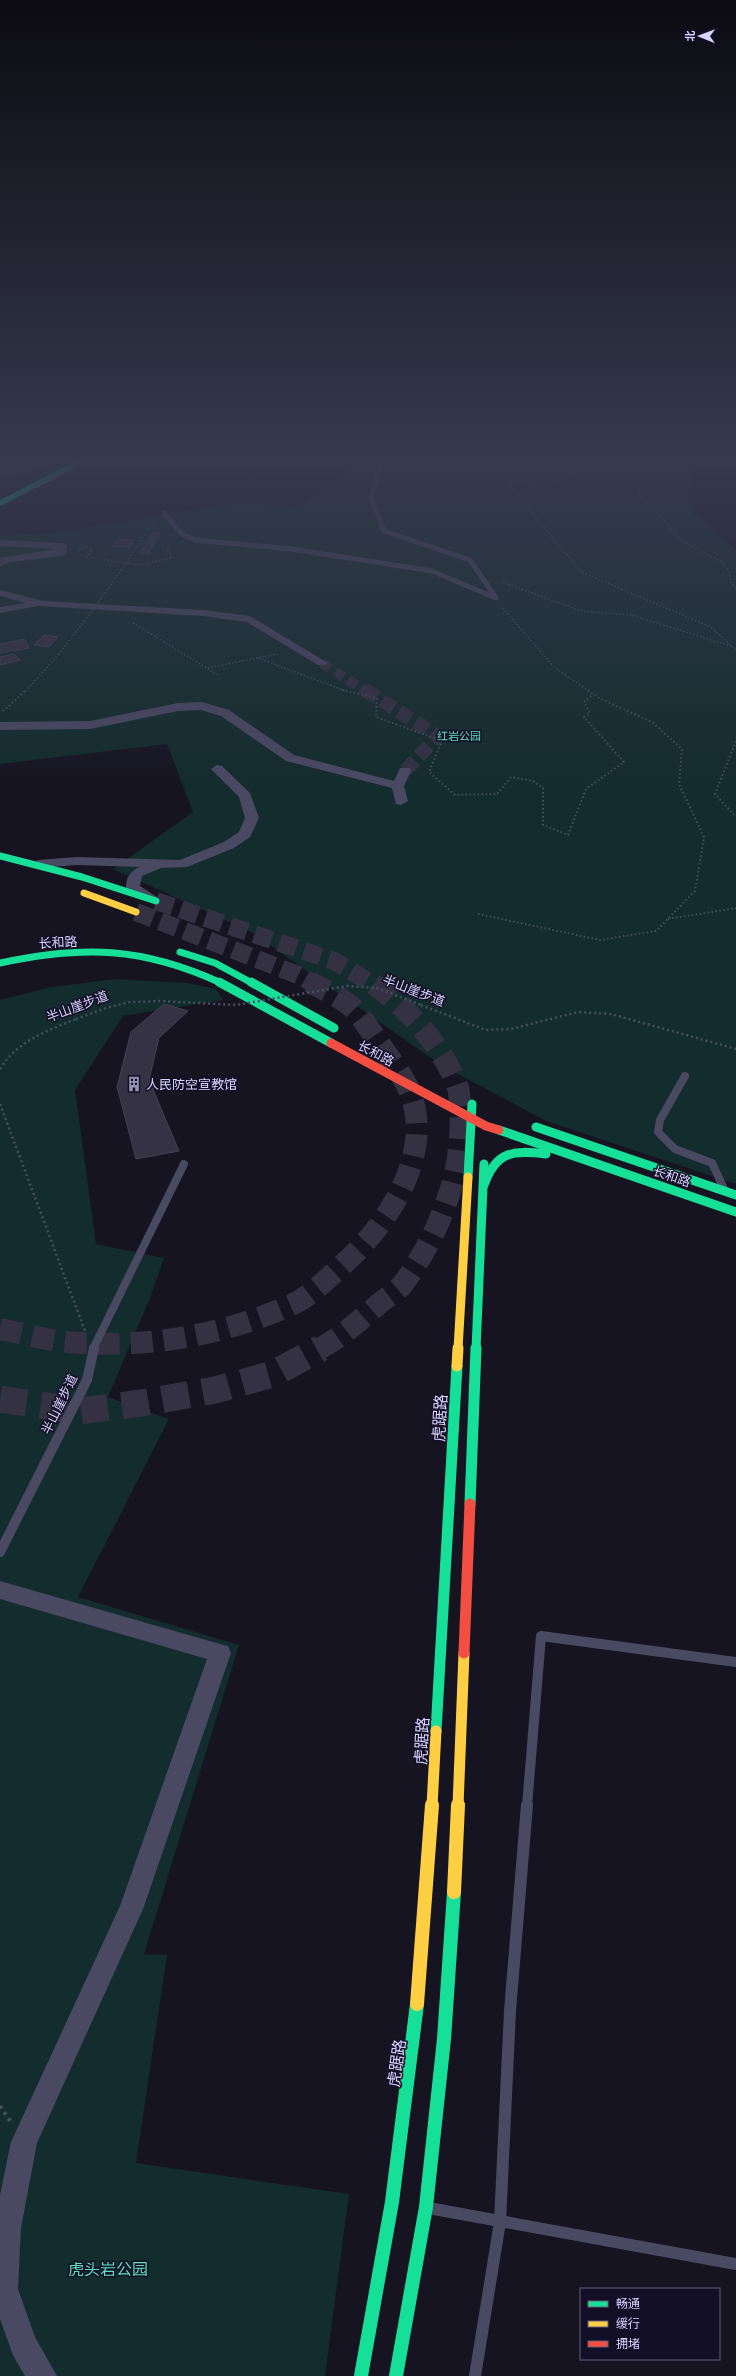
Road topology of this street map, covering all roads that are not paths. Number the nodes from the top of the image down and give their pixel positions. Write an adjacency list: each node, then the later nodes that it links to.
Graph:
1 (406, 567): 2 (lane)
2 (475, 567)
3 (0, 593): 4 (street)
4 (43, 604): 5 (street); 6 (street)
5 (0, 610)
6 (322, 663)
7 (0, 726): 10 (street)
8 (217, 769): 14 (street)
9 (405, 771): 10 (street)
10 (398, 786): 11 (street)
11 (401, 801)
12 (0, 856): 13 (street)
13 (38, 864): 14 (street); 16 (street)
14 (163, 864): 16 (street)
15 (72, 888): 17 (street)
16 (156, 901)
17 (136, 912)
18 (170, 948): 20 (street)
19 (0, 963): 23 (street, 长和路)
20 (340, 1032)
21 (685, 1076): 29 (lane)
22 (472, 1104): 23 (street, 虎踞路)
23 (472, 1118): 26 (street, 长和路); 35 (street, 虎踞路)
24 (524, 1123): 29 (street, 长和路)
25 (484, 1155): 28 (street)
26 (591, 1163): 28 (street); 31 (street, 长和路)
27 (184, 1164): 32 (lane, 半山崖步道)
28 (483, 1192): 36 (street)
29 (726, 1192): 30 (street, 长和路)
30 (736, 1195)
31 (736, 1212)
32 (0, 1552)
33 (0, 1590): 39 (street)
34 (736, 1662): 37 (lane)
35 (392, 2202): 36 (lane); 40 (street, 虎踞路)
36 (426, 2207): 37 (lane); 41 (street)
37 (500, 2222): 38 (lane); 42 (lane)
38 (736, 2264)
39 (42, 2376)
40 (361, 2376)
41 (396, 2376)
42 (475, 2376)

